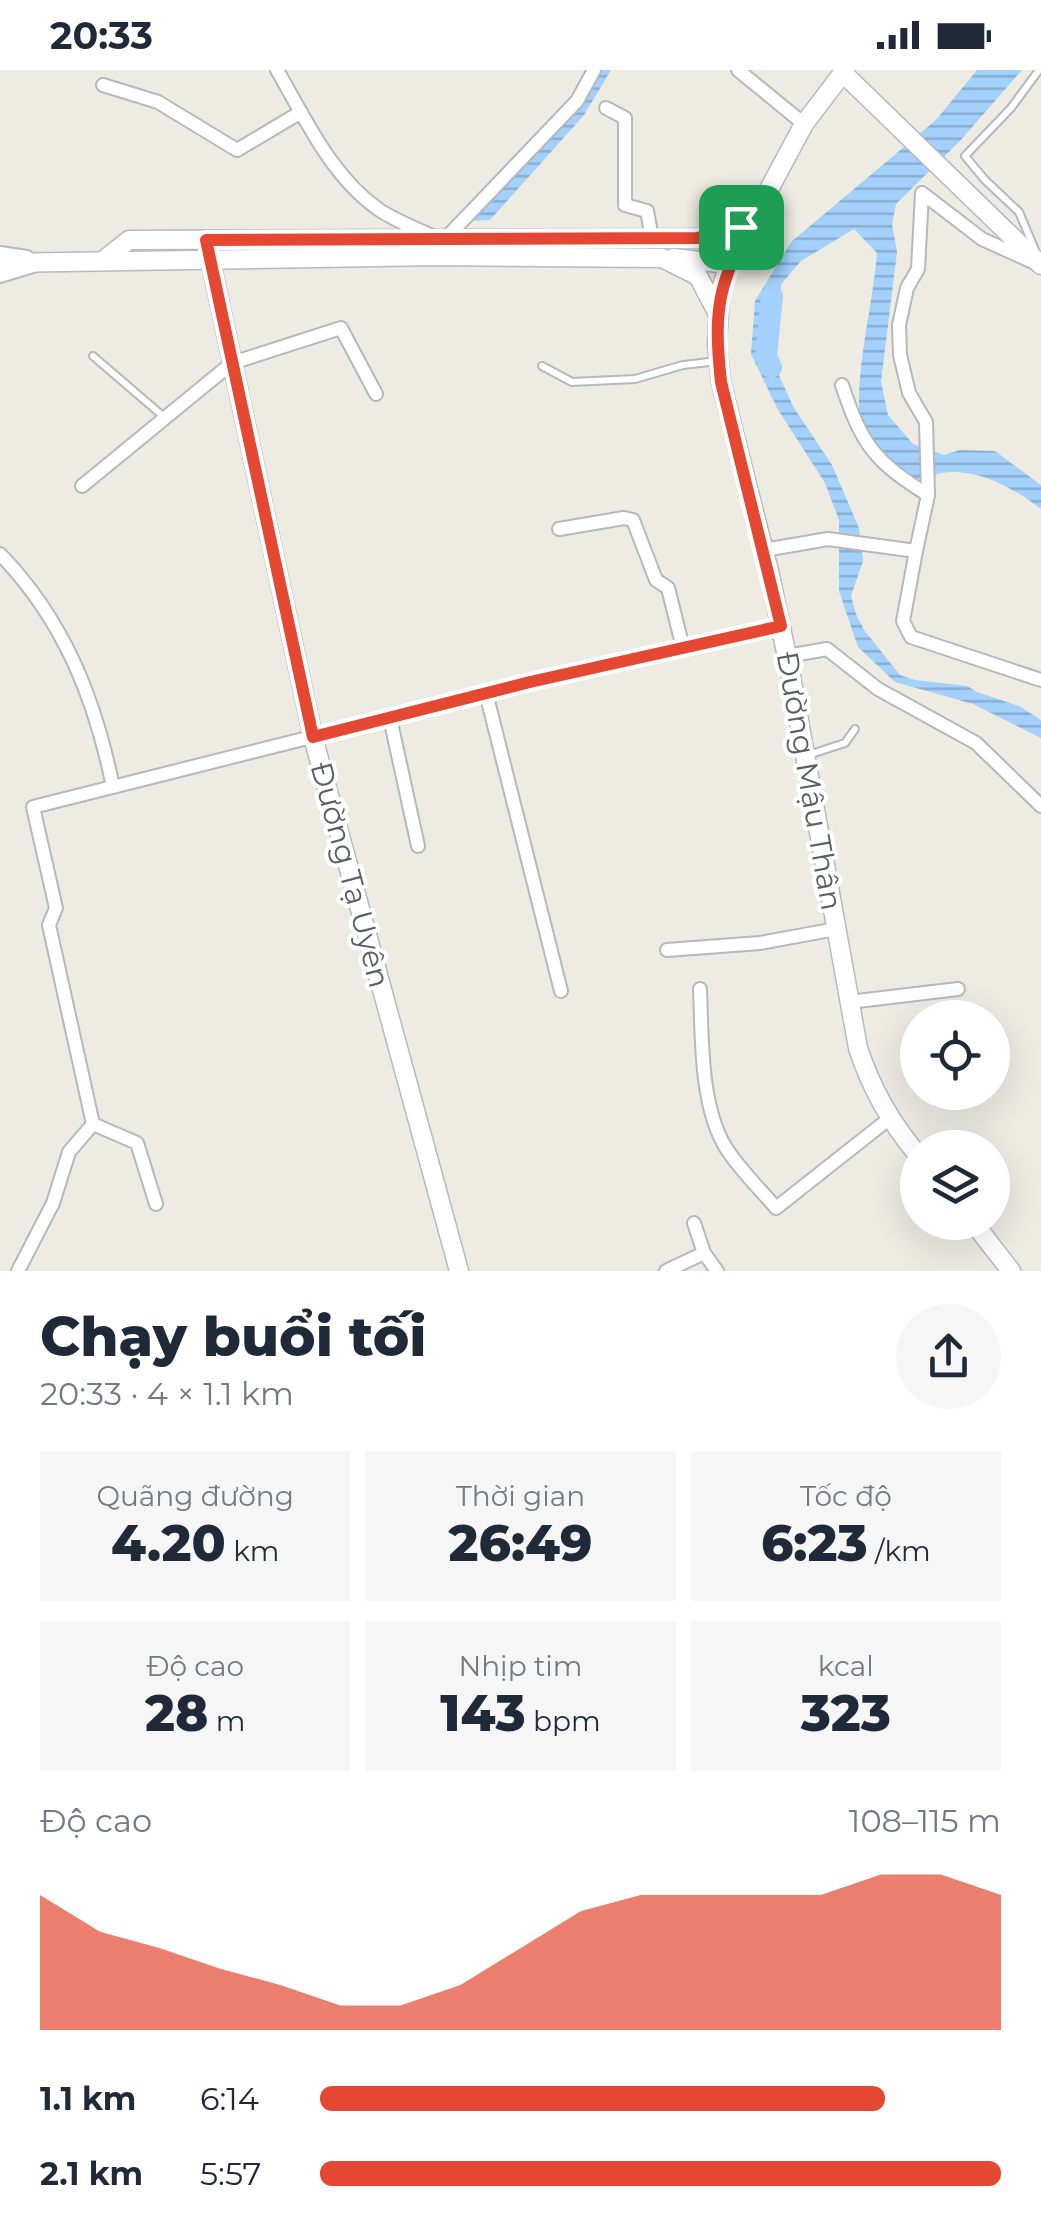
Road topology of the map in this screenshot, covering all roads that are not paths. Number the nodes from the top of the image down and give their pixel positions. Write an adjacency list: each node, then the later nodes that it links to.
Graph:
1 (277, 70): 8 (street)
2 (594, 70): 12 (street)
3 (738, 70): 9 (street)
4 (1039, 70): 21 (lane)
5 (844, 71): 9 (main road, Đường Mậu Thân); 21 (main road)
6 (104, 85): 8 (street)
7 (606, 108): 13 (street)
8 (301, 112): 12 (street)
9 (804, 124): 10 (main road, Đường Mậu Thân)
10 (755, 218): 11 (main road); 20 (main road, Đường Mậu Thân)
11 (702, 237): 13 (main road); 20 (main road)
12 (441, 238): 13 (main road); 14 (main road)
13 (657, 238): 16 (main road)
14 (208, 250): 16 (main road); 17 (main road); 17 (main road); 26 (main road, Đường Tạ Uyên)
15 (0, 252): 18 (street)
16 (662, 258): 20 (main road); 23 (main road)
17 (104, 260): 18 (main road)
18 (42, 262): 19 (main road); 22 (street)
19 (0, 263)
20 (729, 264): 23 (main road, Đường Mậu Thân)
21 (1041, 265): 32 (street)
22 (0, 276)
23 (717, 313): 25 (main road, Đường Mậu Thân)
24 (93, 356): 30 (lane)
25 (718, 361): 27 (lane); 34 (main road, Đường Mậu Thân)
26 (232, 364): 29 (street); 30 (street); 44 (main road, Đường Tạ Uyên)
27 (542, 366)
28 (842, 385): 32 (street)
29 (376, 394)
30 (165, 418): 31 (street)
31 (82, 486)
32 (928, 495): 35 (street)
33 (559, 528): 38 (street)
34 (764, 550): 35 (street); 37 (main road, Đường Mậu Thân)
35 (916, 551): 40 (street)
36 (0, 554): 46 (street)
37 (781, 626): 38 (street); 39 (main road, Đường Mậu Thân)
38 (683, 648): 41 (street)
39 (787, 656): 45 (main road, Đường Mậu Thân); 47 (street)
40 (1041, 680)
41 (486, 693): 42 (street); 53 (street)
42 (390, 718): 44 (street); 48 (street)
43 (855, 729): 45 (lane)
44 (313, 737): 46 (street); 63 (main road, Đường Tạ Uyên)
45 (807, 756): 49 (main road, Đường Mậu Thân)
46 (113, 787): 56 (street)
47 (1041, 806)
48 (418, 846)
49 (836, 930): 50 (street); 54 (main road, Đường Mậu Thân)
50 (667, 950)
51 (700, 989): 55 (street)
52 (958, 989): 54 (street)
53 (562, 991)
54 (850, 1002): 55 (main road, Đường Mậu Thân)
55 (890, 1118): 57 (main road, Đường Mậu Thân)
56 (93, 1124): 58 (street); 62 (street)
57 (900, 1131)
58 (156, 1204)
59 (694, 1223): 61 (street)
60 (987, 1240): 66 (main road)
61 (704, 1253): 64 (street); 65 (street)
62 (18, 1271)
63 (459, 1271)
64 (666, 1271)
65 (717, 1271)
66 (1011, 1271)

